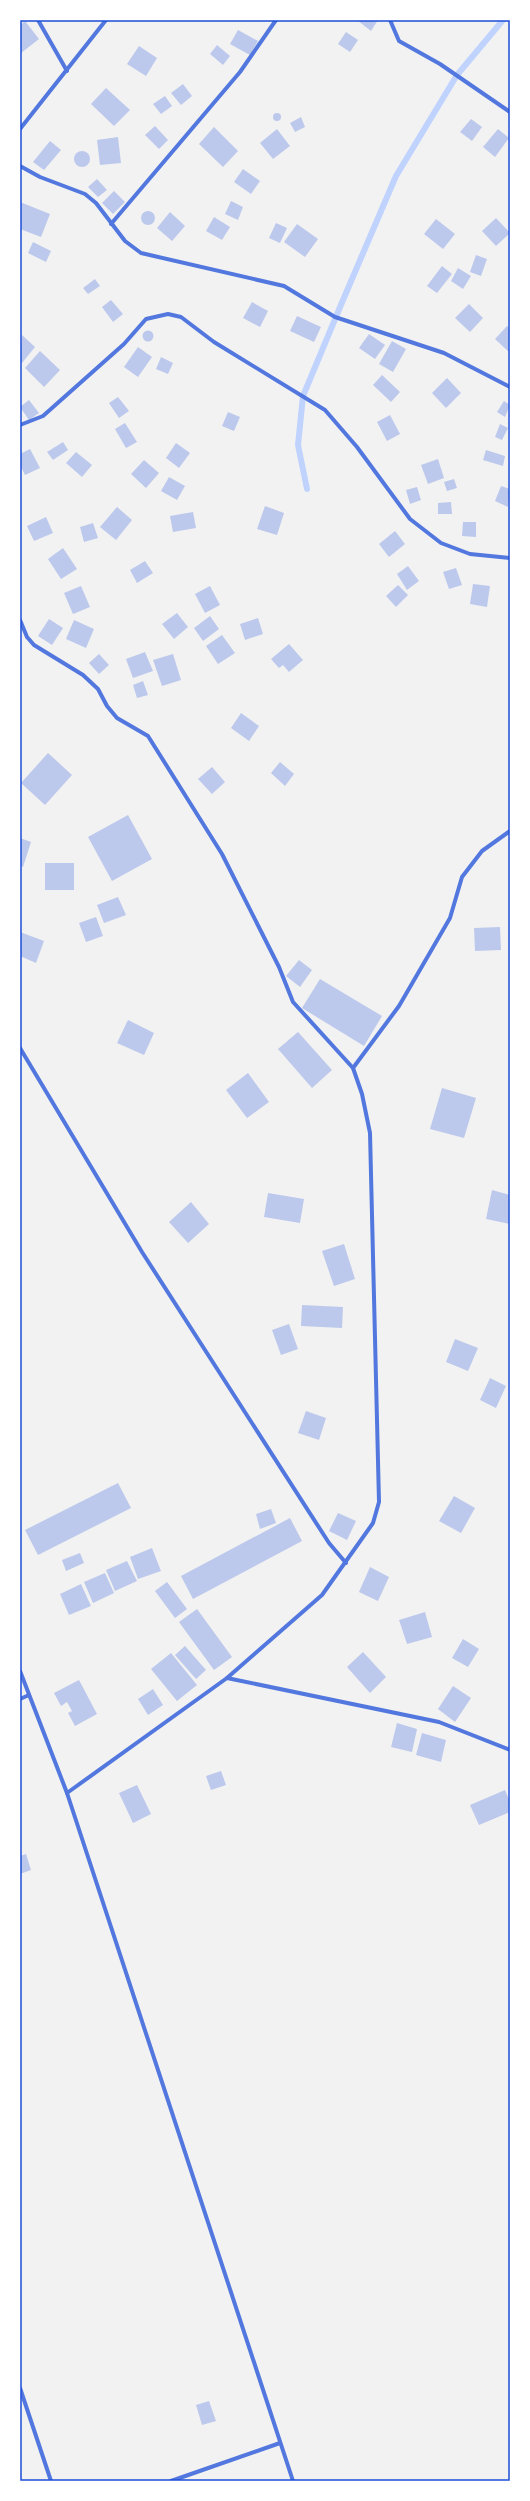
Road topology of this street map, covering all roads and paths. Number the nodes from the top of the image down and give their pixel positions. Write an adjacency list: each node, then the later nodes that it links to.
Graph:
1 (38, 20): 5 (street)
2 (106, 20): 5 (street)
3 (276, 20): 9 (street)
4 (390, 20): 6 (street)
5 (67, 71): 7 (street)
6 (510, 112)
7 (20, 130)
8 (20, 166): 9 (street)
9 (111, 224): 10 (street)
10 (510, 386)
11 (20, 425): 12 (street)
12 (510, 558)
13 (20, 620): 16 (street)
14 (510, 831): 16 (street)
15 (20, 1048): 17 (street)
16 (352, 1068): 17 (street)
17 (346, 1563): 19 (street)
18 (20, 1671): 20 (street)
19 (227, 1678): 22 (street); 23 (street)
20 (29, 1695): 21 (street); 23 (street)
21 (20, 1699)
22 (510, 1750)
23 (67, 1793): 25 (street)
24 (20, 2388): 26 (street)
25 (280, 2443): 27 (street); 28 (street)
26 (51, 2481)
27 (171, 2481)
28 (293, 2481)

